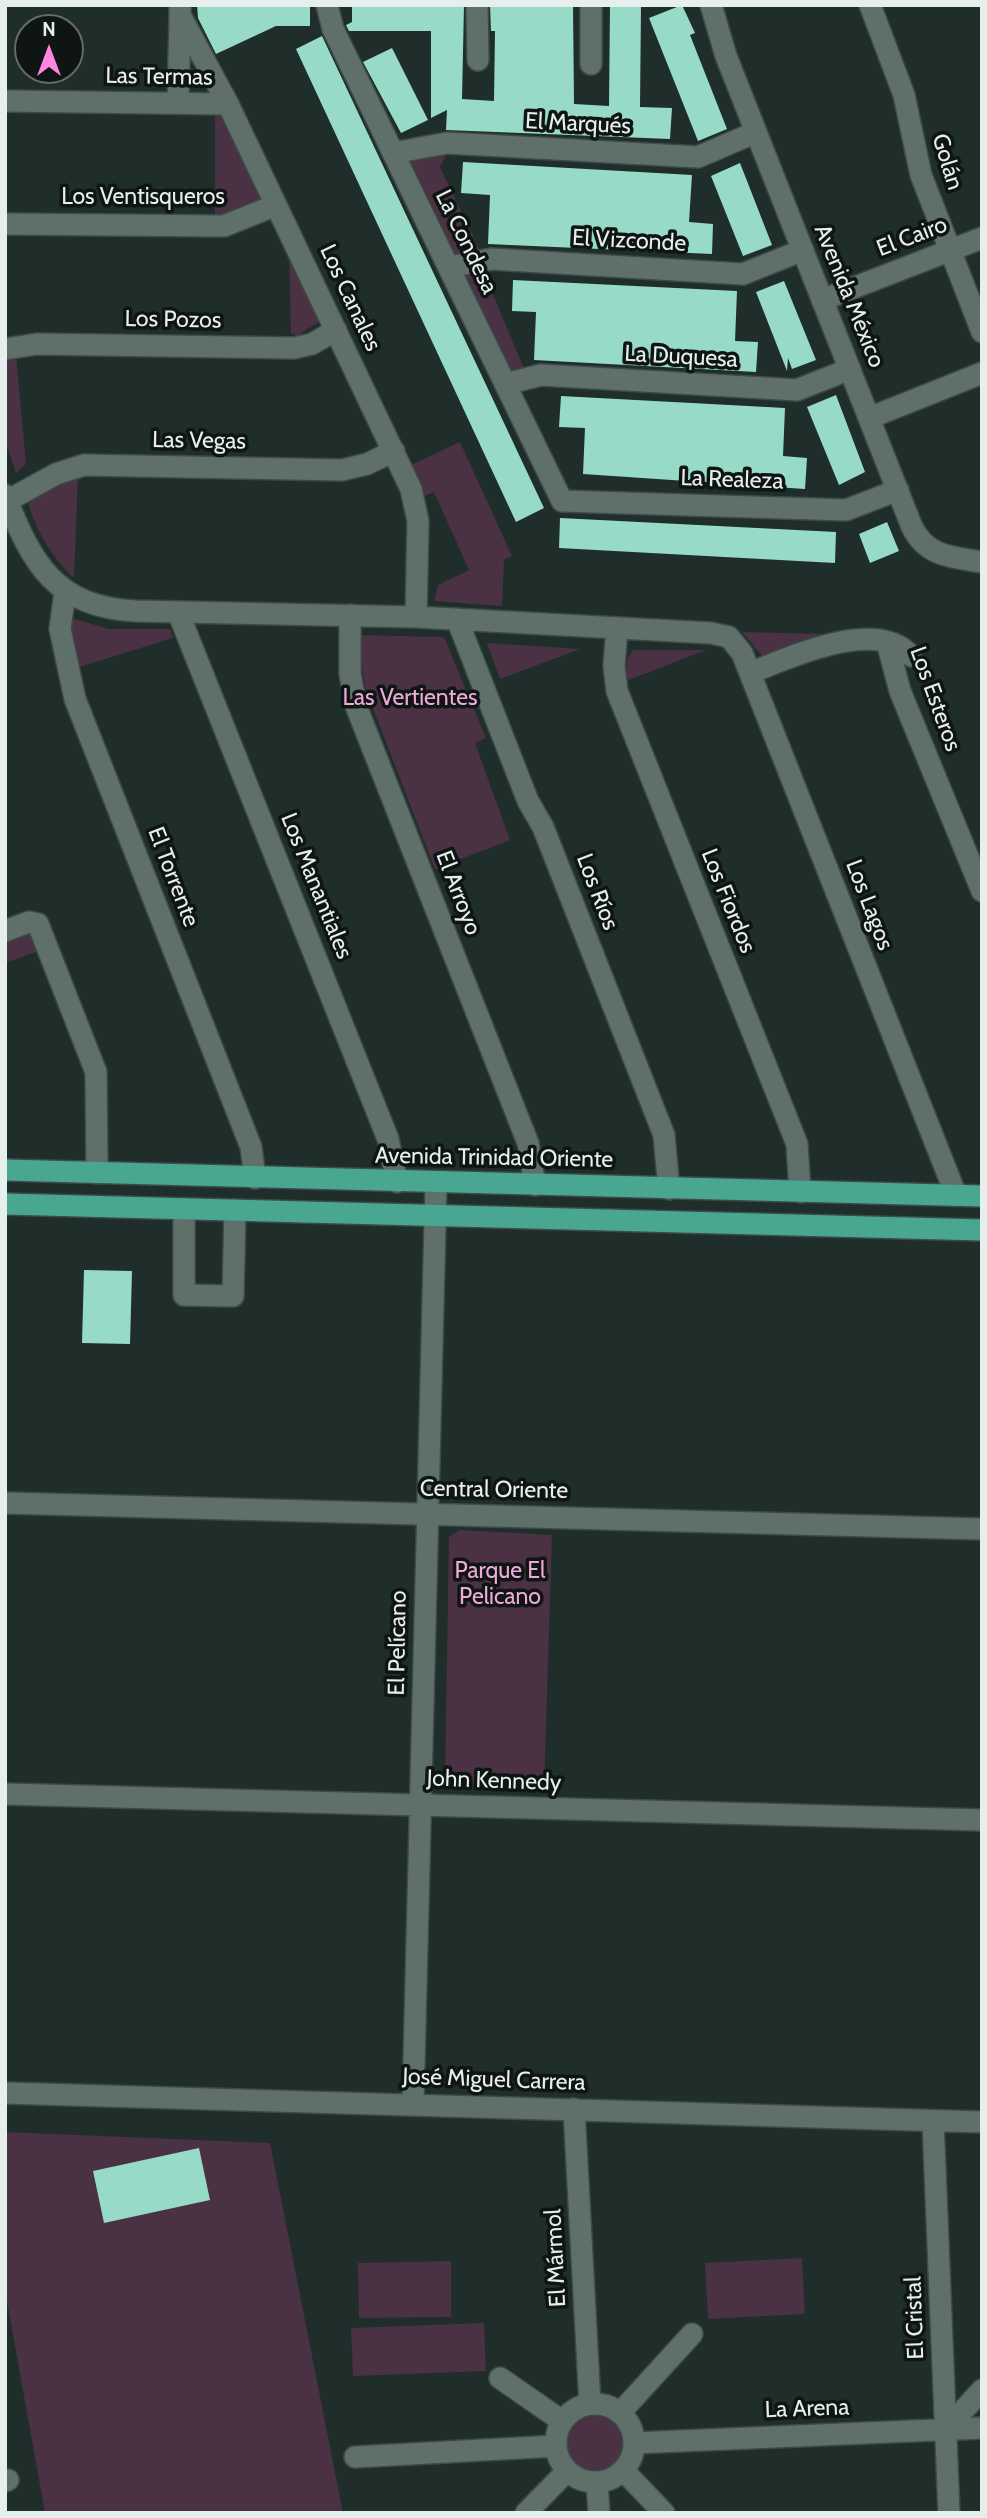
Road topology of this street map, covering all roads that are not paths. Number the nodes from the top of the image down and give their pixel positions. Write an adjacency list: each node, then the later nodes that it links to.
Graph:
1 (327, 5): 13 (street, La Condesa)
2 (477, 5): 7 (street)
3 (591, 5): 8 (street)
4 (711, 5): 12 (street, Avenida México)
5 (870, 5): 18 (street, Golán)
6 (180, 10): 10 (street, Los Canales); 11 (street, Los Canales)
7 (478, 61)
8 (591, 64)
9 (5, 101): 10 (street, Las Termas)
10 (178, 103): 11 (street, Las Termas)
11 (228, 104): 14 (street, Los Canales)
12 (756, 132): 13 (street, El Marqués); 17 (street, Avenida México)
13 (393, 153): 19 (street, La Condesa)
14 (276, 205): 15 (street, Los Ventisqueros); 21 (street, Los Canales)
15 (5, 224)
16 (982, 238): 18 (street, El Cairo)
17 (803, 250): 19 (street, El Vizconde); 20 (street, Avenida México)
18 (950, 250): 20 (street, El Cairo); 22 (street, Golán)
19 (449, 267): 26 (street, La Condesa)
20 (822, 300): 24 (street, Avenida México)
21 (336, 330): 23 (street, Los Pozos); 28 (street, Los Canales)
22 (982, 332)
23 (5, 349)
24 (850, 369): 26 (street, La Duquesa); 27 (street, Avenida México)
25 (982, 373): 27 (street)
26 (505, 384): 31 (street, La Condesa)
27 (869, 418): 29 (street, Avenida México)
28 (394, 451): 30 (street, Las Vegas); 36 (street, Los Canales)
29 (898, 491): 31 (street, La Realeza); 32 (street, Avenida México)
30 (6, 498): 33 (street)
31 (562, 501)
32 (982, 562)
33 (65, 592): 34 (street); 46 (street, El Torrente)
34 (178, 612): 35 (street); 47 (street, Los Manantiales)
35 (350, 615): 36 (street); 49 (street, El Arroyo)
36 (416, 617): 37 (street)
37 (457, 619): 38 (street); 50 (street, Los Ríos)
38 (617, 628): 41 (street, Los Lagos); 51 (street, Los Fiordos)
39 (887, 642): 40 (street); 41 (street); 42 (street, Los Esteros)
40 (911, 656)
41 (750, 673): 52 (street, Los Lagos)
42 (982, 891)
43 (5, 931): 45 (street)
44 (5, 1170): 45 (main road, Avenida Trinidad Oriente)
45 (97, 1173): 46 (main road, Avenida Trinidad Oriente)
46 (255, 1178): 47 (main road, Avenida Trinidad Oriente)
47 (397, 1182): 48 (main road, Avenida Trinidad Oriente)
48 (436, 1183): 49 (main road, Avenida Trinidad Oriente); 57 (street, El Pelícano)
49 (535, 1185): 50 (main road, Avenida Trinidad Oriente)
50 (669, 1189): 51 (main road, Avenida Trinidad Oriente)
51 (800, 1192): 52 (main road, Avenida Trinidad Oriente)
52 (956, 1195): 53 (main road, Avenida Trinidad Oriente)
53 (982, 1196)
54 (5, 1204): 55 (main road)
55 (184, 1209): 56 (main road); 56 (street)
56 (235, 1210): 57 (main road)
57 (435, 1216): 58 (main road); 60 (street, El Pelícano)
58 (982, 1230)
59 (5, 1503): 60 (street, Central Oriente)
60 (428, 1514): 61 (street, Central Oriente); 63 (street, El Pelícano)
61 (982, 1529)
62 (5, 1794): 63 (street, John Kennedy)
63 (421, 1805): 64 (street, John Kennedy); 66 (street, El Pelícano)
64 (982, 1820)
65 (5, 2093): 66 (street, José Miguel Carrera)
66 (413, 2103): 67 (street, José Miguel Carrera)
67 (574, 2109): 68 (street, José Miguel Carrera); 73 (street, El Mármol)
68 (933, 2121): 69 (street, José Miguel Carrera); 77 (street, El Cristal)
69 (982, 2122)
70 (692, 2334): 74 (street)
71 (500, 2378): 75 (street)
72 (982, 2390): 77 (street)
73 (590, 2404): 74 (street); 75 (street)
74 (620, 2413): 78 (street)
75 (562, 2421): 79 (street)
76 (982, 2428): 77 (street, La Arena)
77 (946, 2429): 78 (street, La Arena); 87 (street, El Cristal)
78 (634, 2442): 81 (street)
79 (556, 2446): 80 (street); 82 (street)
80 (355, 2457)
81 (623, 2470): 83 (street); 86 (street)
82 (567, 2471): 83 (street); 84 (street)
83 (597, 2483): 85 (street)
84 (526, 2513)
85 (598, 2513)
86 (664, 2513)
87 (949, 2513)

